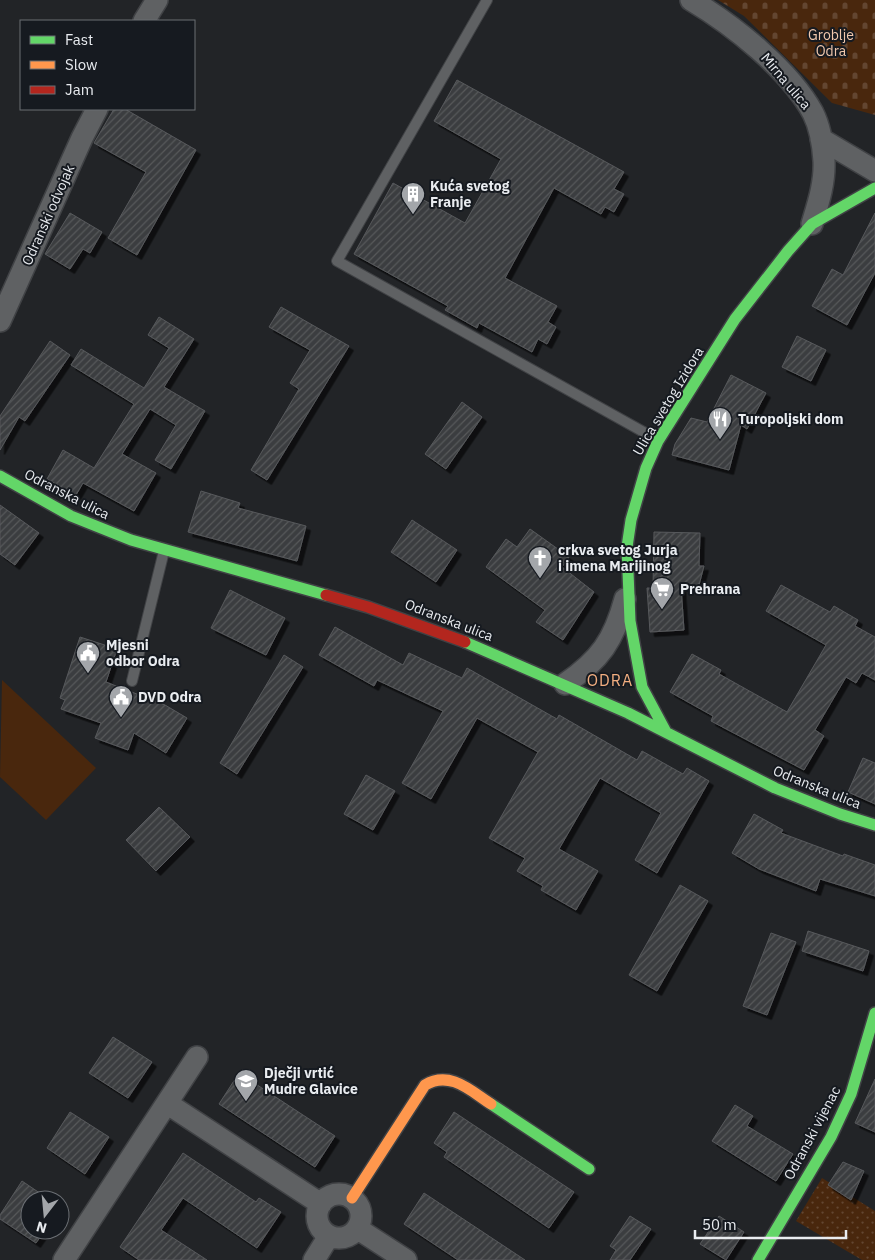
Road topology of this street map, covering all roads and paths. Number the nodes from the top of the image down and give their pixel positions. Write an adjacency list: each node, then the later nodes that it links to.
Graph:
1 (157, 0): 4 (street)
2 (487, 0): 11 (lane)
3 (691, 0): 6 (street, Mirna ulica)
4 (145, 20)
5 (97, 110): 10 (street, Odranski odvojak)
6 (822, 139): 7 (street); 9 (street, Mirna ulica)
7 (875, 171)
8 (875, 188): 9 (street)
9 (812, 224): 11 (street, Ulica svetog Izidora)
10 (0, 322)
11 (658, 441): 14 (street, Ulica svetog Izidora)
12 (0, 476): 13 (street, Odranska ulica)
13 (164, 550): 15 (lane); 16 (street, Odranska ulica)
14 (628, 589): 16 (street); 17 (street, Ulica svetog Izidora)
15 (132, 681)
16 (565, 684): 17 (street, Odranska ulica)
17 (665, 730): 18 (street, Odranska ulica)
18 (875, 825)
19 (875, 1013): 30 (street, Odranski vijenac)
20 (197, 1057): 21 (street)
21 (168, 1104): 24 (street); 27 (street)
22 (589, 1169): 23 (street)
23 (352, 1198): 24 (street); 25 (street)
24 (321, 1204): 26 (street)
25 (358, 1229): 26 (street); 29 (street)
26 (329, 1236): 28 (street)
27 (64, 1260)
28 (314, 1260)
29 (406, 1260)
30 (758, 1260)

